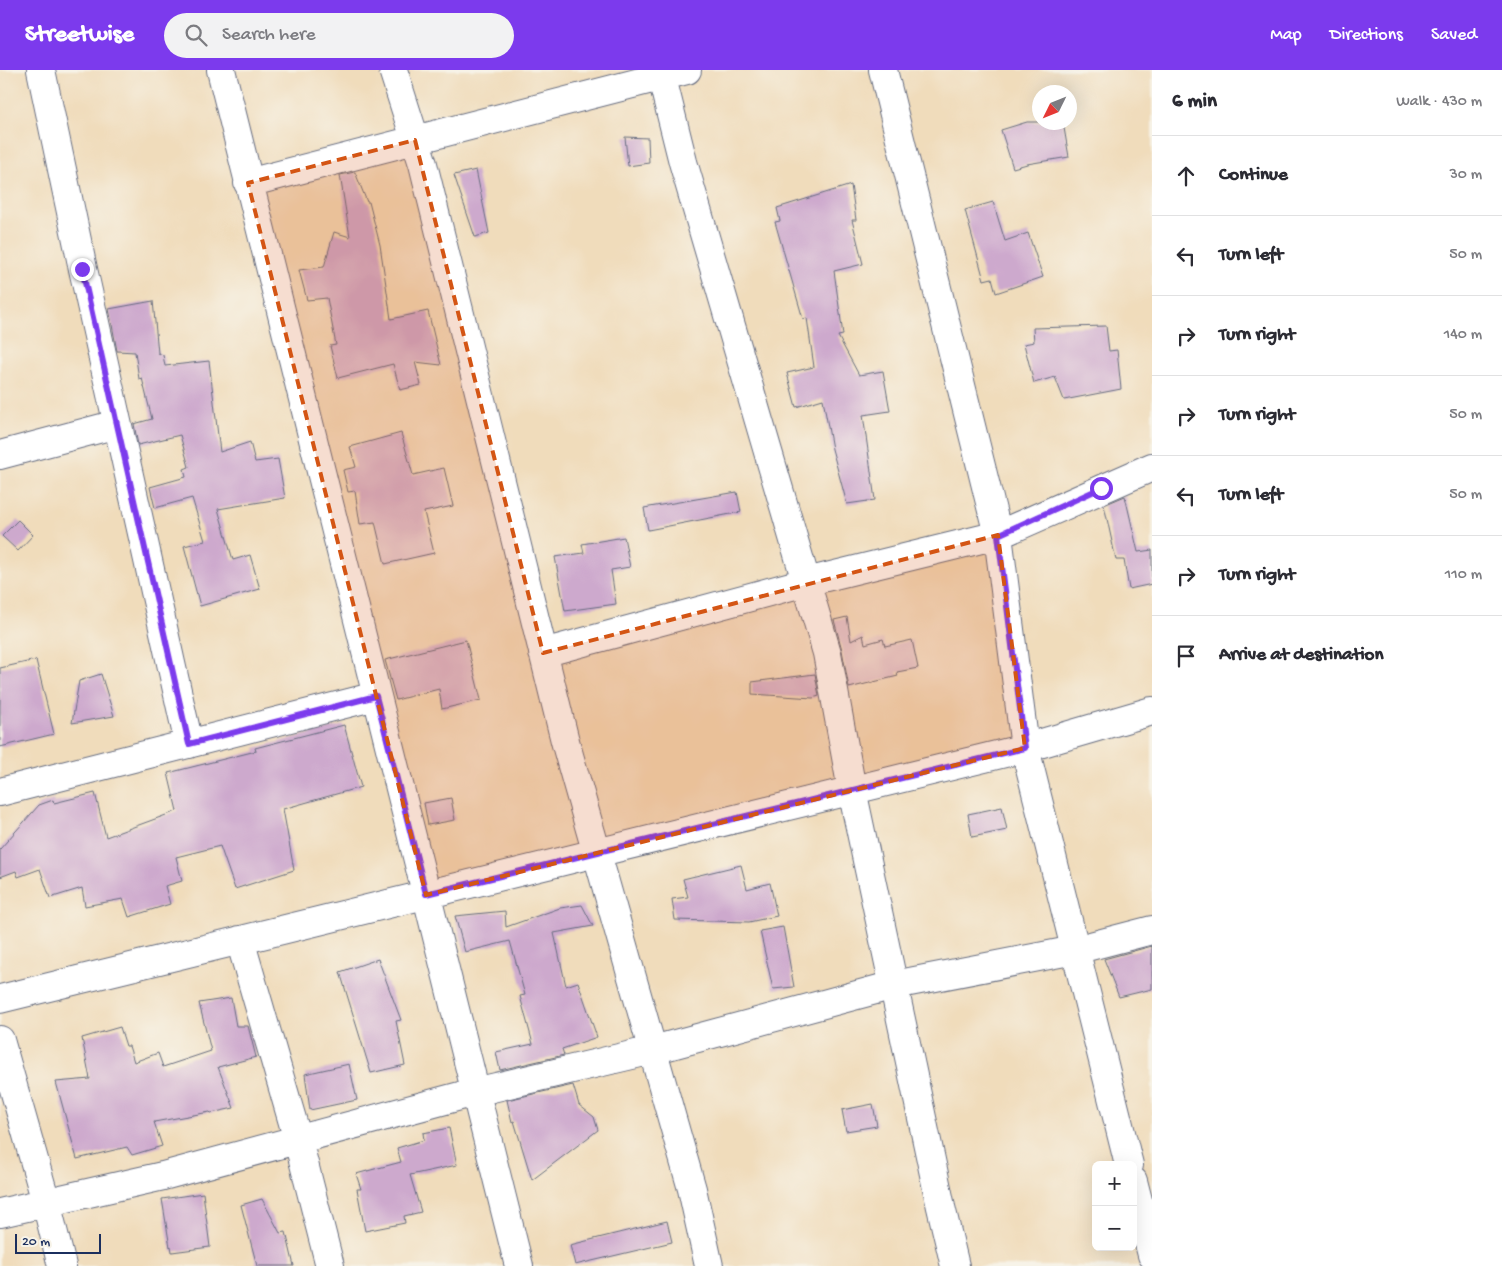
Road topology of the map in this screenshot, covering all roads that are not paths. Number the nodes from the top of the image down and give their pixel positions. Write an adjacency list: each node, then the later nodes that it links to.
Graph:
1 (41, 70): 9 (street)
2 (221, 70): 8 (street)
3 (393, 70): 7 (street)
4 (687, 70): 6 (street)
5 (883, 70): 12 (street)
6 (660, 73): 7 (street); 13 (street)
7 (415, 140): 8 (street); 14 (street)
8 (248, 183): 15 (street)
9 (117, 424): 10 (street); 17 (street)
10 (0, 455)
11 (1152, 467): 12 (street)
12 (998, 535): 13 (street); 18 (street)
13 (806, 582): 14 (street); 19 (street)
14 (543, 653): 21 (street)
15 (376, 696): 17 (street); 22 (street)
16 (1152, 711): 18 (street)
17 (189, 744): 20 (street)
18 (1025, 748): 19 (street); 25 (street)
19 (852, 790): 21 (street); 26 (street)
20 (0, 792)
21 (596, 853): 22 (street); 29 (street)
22 (426, 894): 24 (street); 30 (street)
23 (1152, 930): 25 (street)
24 (240, 940): 27 (street); 31 (street)
25 (1075, 950): 26 (street); 32 (street)
26 (894, 985): 29 (street); 41 (street)
27 (0, 999)
28 (0, 1040): 34 (street)
29 (653, 1050): 30 (street); 40 (street)
30 (475, 1092): 31 (street); 39 (street)
31 (298, 1140): 34 (street); 38 (street)
32 (1128, 1161)
33 (1137, 1196): 36 (street)
34 (46, 1202): 35 (street); 37 (street)
35 (0, 1213)
36 (1151, 1250)
37 (62, 1266)
38 (330, 1266)
39 (519, 1266)
40 (709, 1266)
41 (955, 1266)

